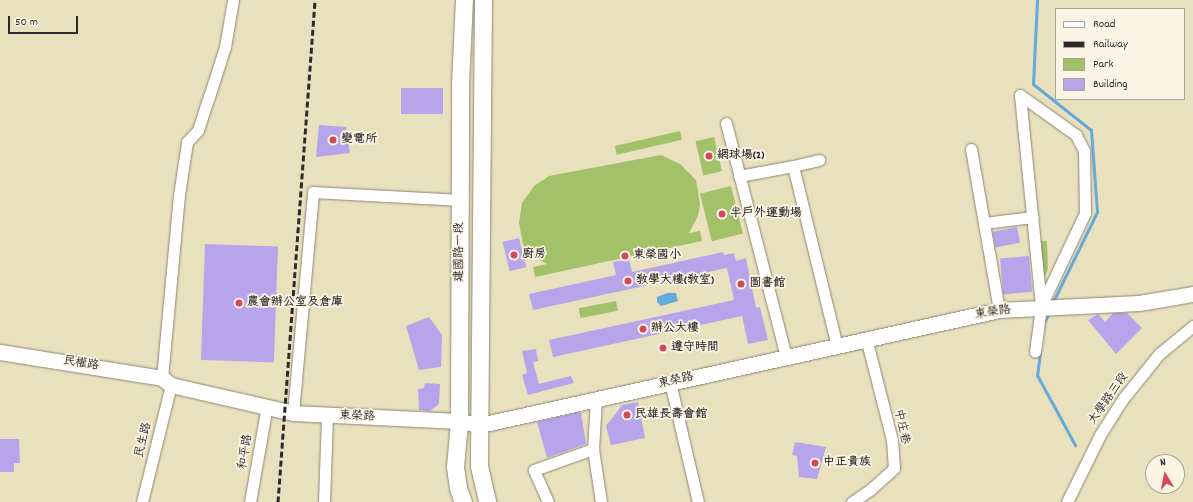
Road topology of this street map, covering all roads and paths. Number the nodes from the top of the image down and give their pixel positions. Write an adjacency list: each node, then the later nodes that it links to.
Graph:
1 (233, 0): 21 (street, 民生路)
2 (464, 0): 9 (main road, 建國路一段)
3 (483, 0): 28 (main road, 建國路一段)
4 (726, 123): 8 (street)
5 (971, 149): 11 (street)
6 (819, 160): 7 (street)
7 (793, 166): 8 (street); 17 (street)
8 (739, 176): 20 (street)
9 (461, 200): 25 (street); 27 (main road, 建國路一段)
10 (1033, 217): 11 (street); 13 (street); 13 (street)
11 (984, 223): 14 (street)
12 (1193, 294): 13 (street, 東榮路)
13 (1048, 306): 14 (street, 東榮路); 19 (street)
14 (999, 310): 16 (street, 東榮路)
15 (1193, 326): 39 (street, 大學路三段)
16 (866, 338): 17 (street, 東榮路); 38 (street, 中庄巷)
17 (837, 346): 20 (street, 東榮路)
18 (0, 352): 21 (street, 民權路)
19 (1034, 352)
20 (786, 357): 22 (street, 東榮路)
21 (167, 381): 24 (street, 東榮路); 30 (street, 民生路)
22 (670, 382): 23 (street, 東榮路); 37 (street)
23 (596, 400): 28 (street, 東榮路); 29 (street)
24 (267, 406): 25 (street, 東榮路); 31 (street, 和平路)
25 (293, 413): 26 (street, 東榮路)
26 (327, 416): 27 (street, 東榮路); 32 (street)
27 (459, 421): 28 (street, 東榮路); 33 (main road, 建國路一段)
28 (480, 425): 34 (main road, 建國路一段)
29 (593, 449): 35 (street); 36 (street)
30 (142, 502)
31 (250, 502)
32 (324, 502)
33 (463, 502)
34 (487, 502)
35 (548, 502)
36 (601, 502)
37 (698, 502)
38 (852, 502)
39 (1067, 502)

